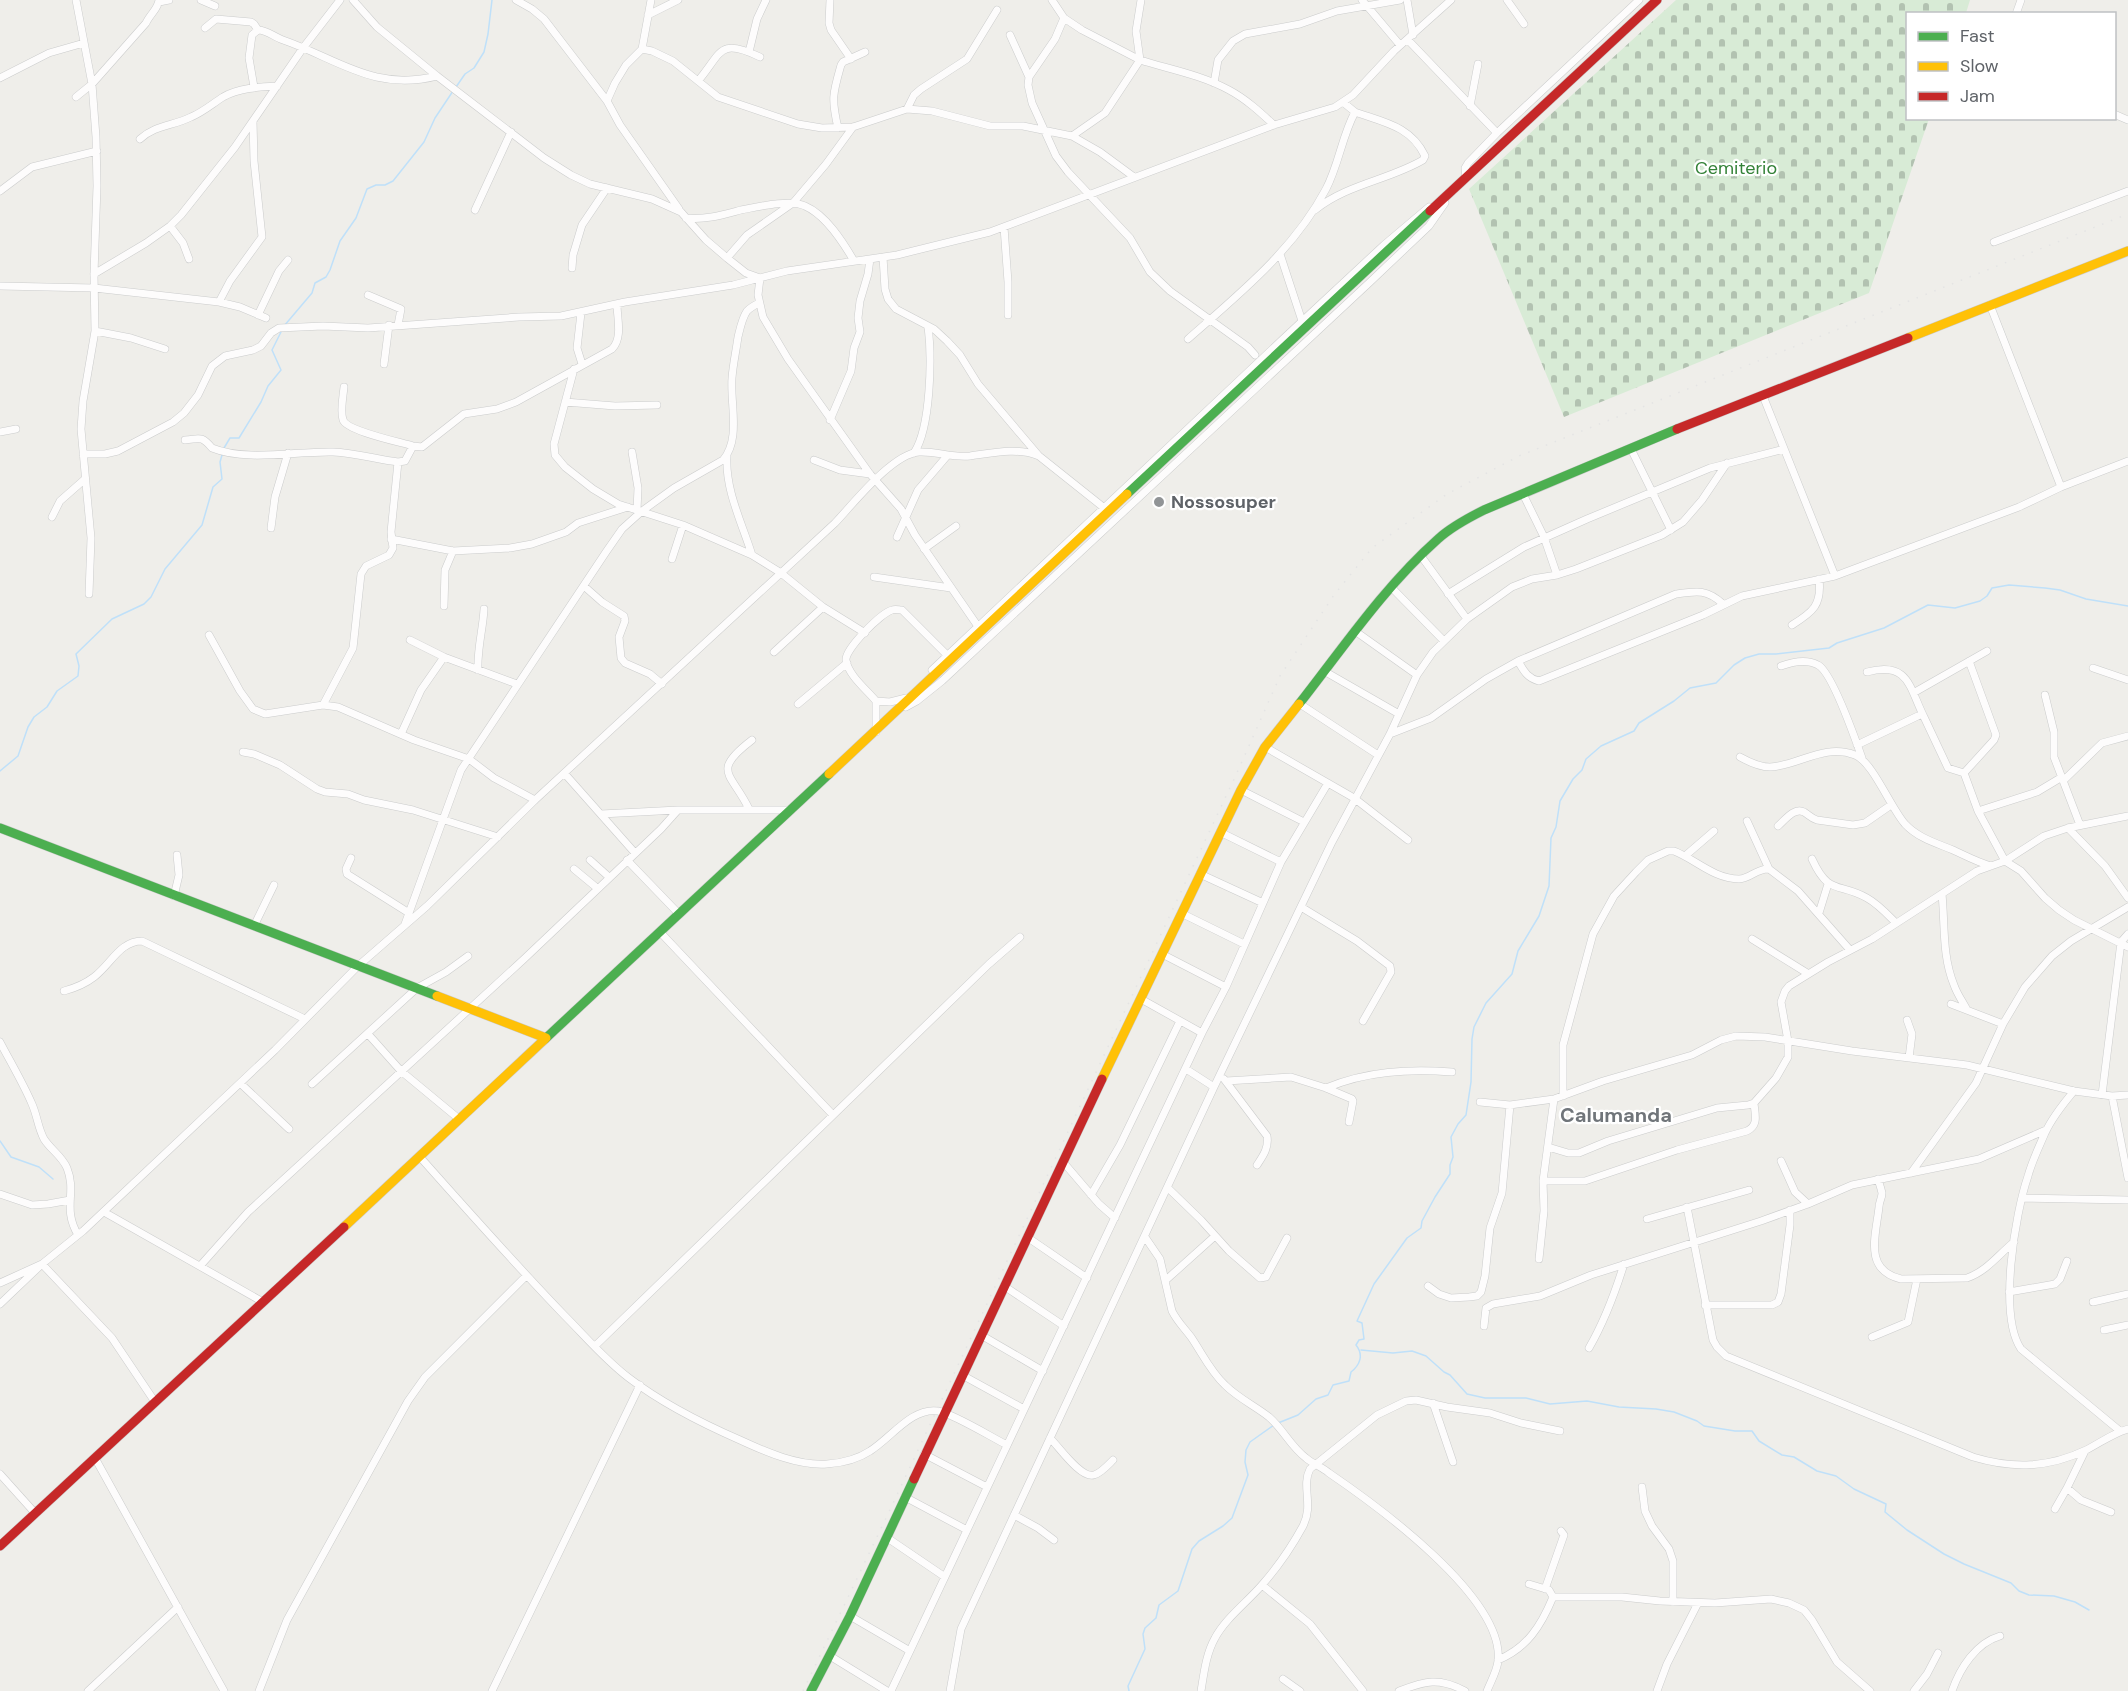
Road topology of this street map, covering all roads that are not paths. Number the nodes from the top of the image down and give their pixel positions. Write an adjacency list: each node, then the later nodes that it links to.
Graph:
1 (76, 0): 30 (street)
2 (169, 0): 19 (street)
3 (201, 0): 21 (street)
4 (340, 0): 32 (street)
5 (353, 0): 40 (street)
6 (516, 0): 49 (street)
7 (651, 0): 23 (street)
8 (678, 0): 23 (street)
9 (766, 0): 34 (street)
10 (830, 0): 37 (street)
11 (1052, 0): 24 (street)
12 (1141, 0): 38 (street)
13 (1400, 0): 20 (street)
14 (1407, 0): 29 (street)
15 (1450, 0): 29 (street)
16 (1508, 0): 25 (street)
17 (1639, 0): 60 (street)
18 (1657, 0): 65 (street)
19 (159, 1): 45 (street)
20 (1364, 3): 31 (street); 44 (street)
21 (215, 6)
22 (998, 10): 52 (street)
23 (648, 15): 33 (street)
24 (1064, 18): 38 (street); 41 (street)
25 (1524, 24)
26 (205, 27): 27 (street)
27 (258, 30): 32 (street); 47 (street)
28 (1011, 35): 41 (street)
29 (1410, 37): 31 (street); 51 (street)
30 (84, 43): 42 (street); 45 (street)
31 (1400, 45): 50 (street)
32 (303, 48): 40 (street); 46 (street)
33 (642, 49): 43 (street); 49 (street)
34 (749, 52): 36 (street); 43 (street)
35 (865, 52): 37 (street)
36 (760, 57)
37 (850, 59): 57 (street)
38 (1140, 60): 44 (street); 61 (street)
39 (1478, 63): 51 (street)
40 (437, 76): 59 (street)
41 (1029, 77): 58 (street)
42 (0, 78)
43 (698, 81): 57 (street)
44 (1214, 83): 55 (street)
45 (92, 84): 48 (street); 63 (street)
46 (277, 86): 47 (street); 54 (street)
47 (254, 87): 62 (street)
48 (76, 97)
49 (607, 101): 74 (street)
50 (1344, 103): 53 (street); 55 (street)
51 (1470, 106): 60 (street)
52 (907, 109): 56 (street); 58 (street)
53 (1355, 112): 73 (street); 73 (street)
54 (253, 121): 75 (street); 92 (street)
55 (1274, 125): 64 (street)
56 (853, 127): 57 (street); 71 (street)
57 (838, 128)
58 (1043, 129): 61 (street); 70 (street)
59 (511, 132): 66 (street); 72 (street)
60 (1497, 133): 65 (street)
61 (1072, 136): 64 (street)
62 (140, 139)
63 (97, 151): 68 (street); 87 (street)
64 (1134, 177): 70 (street)
65 (1466, 178): 67 (street)
66 (607, 188): 74 (street); 86 (street)
67 (1455, 189): 99 (street); 199 (street)
68 (0, 191)
69 (2128, 191): 77 (street)
70 (1091, 195): 76 (street); 98 (street)
71 (793, 203): 74 (street); 81 (street); 85 (street)
72 (475, 210)
73 (1311, 214): 79 (street)
74 (684, 215): 81 (street)
75 (170, 226): 82 (street); 87 (street)
76 (1004, 227): 80 (street); 97 (street)
77 (1994, 242)
78 (2128, 251): 95 (street)
79 (1280, 254): 98 (street); 99 (street)
80 (883, 257): 83 (street); 102 (street)
81 (727, 258): 88 (street)
82 (189, 259)
83 (870, 259): 85 (street); 114 (street)
84 (288, 260): 92 (street)
85 (854, 261): 88 (street)
86 (572, 268)
87 (94, 274): 90 (street)
88 (760, 278): 93 (street); 94 (street)
89 (0, 286): 90 (street)
90 (94, 288): 92 (street); 103 (street)
91 (368, 295): 100 (street)
92 (219, 302)
93 (759, 303): 114 (street); 125 (street)
94 (617, 304): 96 (street); 108 (street)
95 (1990, 305): 111 (street); 134 (street)
96 (581, 312): 100 (street); 108 (street)
97 (1008, 315)
98 (1210, 320): 104 (street); 106 (street)
99 (1302, 321): 138 (street)
100 (398, 325): 101 (street)
101 (389, 326): 107 (street); 124 (street)
102 (928, 326): 123 (street); 127 (street)
103 (95, 331): 105 (street); 124 (street)
104 (1188, 339)
105 (165, 349)
106 (1256, 355)
107 (384, 364)
108 (582, 364): 109 (street)
109 (574, 369): 112 (street); 118 (street)
110 (344, 387): 118 (street)
111 (1763, 396): 119 (street); 120 (street)
112 (565, 402): 113 (street); 137 (street)
113 (657, 405)
114 (830, 420): 132 (street)
115 (16, 429): 116 (street)
116 (0, 432)
117 (185, 440): 122 (street)
118 (414, 446): 130 (street)
119 (1784, 448): 131 (street); 156 (street)
120 (1631, 449): 135 (street); 136 (street)
121 (632, 452): 139 (street)
122 (288, 453): 130 (street); 144 (street)
123 (914, 453): 126 (street); 132 (street)
124 (83, 454): 133 (street)
125 (727, 456): 139 (street); 151 (street)
126 (947, 456): 127 (street); 141 (street)
127 (1039, 456): 138 (street)
128 (814, 460): 132 (street)
129 (2128, 460): 134 (street)
130 (398, 462): 148 (street)
131 (1727, 463): 135 (street); 145 (street)
132 (872, 477): 141 (street); 154 (street)
133 (85, 479): 140 (street); 162 (street)
134 (2061, 487): 156 (street)
135 (1652, 492): 145 (street); 147 (street)
136 (1523, 494): 147 (street); 152 (street)
137 (628, 507): 139 (street); 150 (street)
138 (1103, 507): 170 (street)
139 (640, 510): 142 (street); 159 (street)
140 (52, 517)
141 (905, 518): 146 (street); 149 (street)
142 (682, 525): 151 (street); 153 (street)
143 (956, 526): 149 (street)
144 (271, 528)
145 (1671, 530): 155 (street)
146 (897, 537)
147 (1544, 537): 155 (street); 163 (street)
148 (391, 539): 150 (street); 198 (street)
149 (924, 549): 161 (street)
150 (453, 551): 165 (street)
151 (752, 555): 154 (street)
152 (1421, 556): 160 (street); 163 (street)
153 (672, 559)
154 (781, 573): 166 (street); 191 (street)
155 (1557, 575): 168 (street)
156 (1835, 576): 158 (street)
157 (874, 577): 161 (street)
158 (1819, 579): 164 (street); 169 (street)
159 (585, 586): 190 (street); 191 (street)
160 (1391, 587): 171 (street); 175 (street)
161 (951, 588): 170 (street)
162 (89, 594)
163 (1448, 594): 168 (street)
164 (1723, 604): 180 (street); 180 (street)
165 (444, 606)
166 (823, 607): 172 (street); 177 (street)
167 (483, 609): 185 (street)
168 (1467, 619): 175 (street)
169 (1792, 625)
170 (977, 626): 178 (street)
171 (1355, 631): 186 (street); 188 (street)
172 (864, 633): 178 (street); 182 (street)
173 (210, 635): 198 (street)
174 (410, 640): 179 (street)
175 (1444, 641): 188 (street)
176 (1988, 651): 181 (street)
177 (774, 652)
178 (947, 655): 194 (street)
179 (444, 657): 185 (street); 203 (street)
180 (1518, 661): 204 (street)
181 (1970, 661): 192 (street); 214 (street)
182 (847, 663): 195 (street); 196 (street)
183 (1781, 666): 207 (street)
184 (2093, 668): 189 (street)
185 (478, 669): 190 (street)
186 (1324, 672): 197 (street); 200 (street)
187 (1867, 672): 192 (street)
188 (1417, 675): 200 (street)
189 (2128, 680)
190 (517, 684): 213 (street)
191 (662, 684): 215 (street)
192 (1915, 692): 201 (street)
193 (2045, 695): 216 (street)
194 (906, 699): 195 (street); 199 (street)
195 (876, 702): 202 (street)
196 (798, 704)
197 (1300, 704): 208 (street); 210 (street)
198 (323, 705): 203 (street)
199 (900, 709): 202 (street)
200 (1399, 714): 204 (street)
201 (1922, 714): 207 (street); 214 (street)
202 (876, 732): 224 (street)
203 (402, 734): 213 (street)
204 (1390, 734): 210 (street)
205 (2128, 736): 216 (street)
206 (752, 740): 222 (street)
207 (1857, 745): 212 (street)
208 (1265, 747): 217 (street); 218 (street)
209 (243, 752): 228 (street)
210 (1378, 755): 219 (street)
211 (1740, 756): 212 (street)
212 (1862, 758): 221 (street)
213 (469, 759): 220 (street); 228 (street)
214 (1964, 773): 225 (street)
215 (565, 774): 220 (street); 226 (street)
216 (2063, 779): 225 (street); 231 (street)
217 (1328, 783): 219 (street); 230 (street)
218 (1241, 790): 230 (street); 236 (street)
219 (1354, 798): 238 (street); 260 (street)
220 (535, 800): 237 (street)
221 (1891, 806): 232 (street); 248 (street)
222 (749, 809): 223 (street); 224 (street)
223 (678, 810): 226 (street); 239 (street)
224 (789, 810): 264 (street)
225 (1978, 811): 246 (street)
226 (602, 814): 239 (street)
227 (2128, 816): 231 (street)
228 (442, 820): 237 (street); 263 (street)
229 (1747, 821): 249 (street)
230 (1304, 822): 247 (street)
231 (2080, 825): 234 (street)
232 (1778, 826)
233 (0, 828): 257 (street)
234 (2068, 828): 246 (street); 258 (street)
235 (1714, 831): 241 (street)
236 (1220, 832): 247 (street); 251 (street)
237 (498, 837): 268 (street)
238 (1408, 840)
239 (635, 853): 245 (street)
240 (177, 855): 257 (street)
241 (1685, 856): 249 (street); 313 (street)
242 (351, 858): 263 (street)
243 (1812, 859): 253 (street)
244 (590, 860): 252 (street)
245 (627, 860): 252 (street); 264 (street)
246 (2005, 861): 248 (street); 269 (street)
247 (1281, 862): 259 (street)
248 (1991, 866): 256 (street)
249 (1769, 868): 262 (street)
250 (574, 869): 255 (street)
251 (1200, 874): 259 (street); 265 (street)
252 (609, 877): 255 (street)
253 (1828, 884): 262 (street); 266 (street)
254 (274, 885): 267 (street)
255 (597, 888): 287 (street)
256 (1942, 894): 266 (street); 288 (street)
257 (174, 896): 267 (street)
258 (2128, 898)
259 (1263, 903): 275 (street)
260 (1301, 907): 292 (street); 304 (street)
261 (2128, 907): 269 (street)
262 (1819, 913): 277 (street)
263 (409, 914): 268 (street)
264 (679, 914): 270 (street)
265 (1181, 914): 275 (street); 278 (street)
266 (1896, 923): 277 (street)
267 (254, 926): 280 (street)
268 (404, 927): 280 (street)
269 (2090, 928): 274 (street); 293 (street)
270 (660, 932): 296 (street); 319 (street)
271 (2128, 934): 274 (street)
272 (1020, 937): 319 (street)
273 (1752, 939): 281 (street)
274 (2121, 942): 276 (street); 311 (street)
275 (1244, 944): 282 (street)
276 (2128, 947)
277 (1850, 950): 281 (street)
278 (1162, 954): 282 (street); 285 (street)
279 (468, 956): 283 (street)
280 (358, 966): 283 (street); 289 (street)
281 (1807, 974): 297 (street)
282 (1226, 987): 294 (street)
283 (417, 988): 287 (street); 295 (street)
284 (64, 991): 289 (street)
285 (1141, 999): 291 (street); 327 (street)
286 (1951, 1004): 288 (street)
287 (468, 1009): 296 (street); 302 (street)
288 (1967, 1010): 293 (street)
289 (305, 1018): 306 (street)
290 (1907, 1020): 299 (street)
291 (1180, 1021): 294 (street); 336 (street)
292 (1363, 1021)
293 (2003, 1024): 300 (street)
294 (1202, 1033): 301 (street)
295 (368, 1034): 302 (street); 307 (street)
296 (546, 1038): 320 (street)
297 (1788, 1041): 299 (street); 313 (street); 317 (street)
298 (0, 1042): 338 (street)
299 (1909, 1058): 300 (street)
300 (1983, 1068): 310 (street); 329 (street)
301 (1186, 1069): 308 (street); 344 (street)
302 (401, 1071): 320 (street); 357 (street)
303 (1452, 1072): 309 (street)
304 (1220, 1074): 305 (street); 308 (street)
305 (1226, 1081): 309 (street); 328 (street)
306 (240, 1083): 322 (street); 343 (street)
307 (312, 1084)
308 (1214, 1087): 333 (street)
309 (1326, 1088): 321 (street)
310 (2074, 1091): 311 (street); 323 (street)
311 (2102, 1095): 314 (street)
312 (2128, 1095): 314 (street)
313 (1563, 1096): 315 (street)
314 (2112, 1096): 330 (street)
315 (1554, 1099): 318 (street); 324 (street)
316 (1480, 1102): 318 (street)
317 (1754, 1103): 324 (street); 332 (street)
318 (1510, 1106): 365 (street)
319 (833, 1115): 379 (street)
320 (459, 1119): 325 (street)
321 (1349, 1122)
322 (290, 1129)
323 (2046, 1130): 329 (street); 337 (street)
324 (1548, 1147): 332 (street)
325 (420, 1157): 358 (street); 368 (street)
326 (1781, 1161): 340 (street)
327 (1064, 1163): 336 (street); 348 (street)
328 (1257, 1165)
329 (1911, 1173): 331 (street)
330 (2128, 1178)
331 (1878, 1179): 340 (street); 360 (street)
332 (1543, 1181): 353 (street)
333 (1168, 1188): 347 (street); 349 (street)
334 (1749, 1190): 341 (street)
335 (0, 1194): 338 (street)
336 (1091, 1195): 344 (street)
337 (2023, 1198): 339 (street); 351 (street)
338 (70, 1200): 346 (street)
339 (2128, 1200)
340 (1808, 1204): 342 (street)
341 (1687, 1207): 345 (street); 352 (street)
342 (1790, 1210): 352 (street); 371 (street)
343 (104, 1212): 346 (street); 357 (street)
344 (1116, 1218): 359 (street)
345 (1647, 1219)
346 (78, 1235): 355 (street)
347 (1215, 1236): 350 (street); 361 (street)
348 (1027, 1237): 359 (street); 363 (street)
349 (1145, 1237): 361 (street); 390 (street)
350 (1287, 1238)
351 (2014, 1242): 360 (street); 366 (street)
352 (1694, 1243): 356 (street); 371 (street)
353 (1539, 1259)
354 (2067, 1261): 366 (street)
355 (42, 1264): 362 (street); 370 (street); 384 (street)
356 (1624, 1264): 372 (street); 380 (street)
357 (200, 1266): 368 (street)
358 (526, 1275): 379 (street); 429 (street)
359 (1087, 1278): 374 (street)
360 (1917, 1279): 378 (street)
361 (1166, 1280): 397 (street)
362 (0, 1283)
363 (1004, 1286): 374 (street); 377 (street)
364 (1428, 1286): 365 (street)
365 (1481, 1292): 372 (street)
366 (2009, 1292): 388 (street)
367 (2128, 1294): 369 (street)
368 (263, 1302): 384 (street)
369 (2092, 1302)
370 (0, 1304)
371 (1705, 1305): 392 (street)
372 (1488, 1306): 375 (street)
373 (2128, 1325): 376 (street)
374 (1064, 1326): 381 (street)
375 (1484, 1326)
376 (2104, 1330)
377 (981, 1335): 381 (street); 382 (street)
378 (1872, 1337)
379 (595, 1346): 383 (street)
380 (1589, 1348)
381 (1043, 1371): 386 (street)
382 (962, 1376): 386 (street); 387 (street)
383 (640, 1385): 387 (street); 430 (street)
384 (155, 1402): 394 (street)
385 (1433, 1403): 389 (street); 396 (street); 397 (street)
386 (1024, 1409): 391 (street)
387 (944, 1413): 391 (street); 393 (street)
388 (2124, 1430): 392 (street)
389 (1560, 1431)
390 (1050, 1438): 395 (street); 406 (street)
391 (1007, 1445): 399 (street)
392 (2085, 1451): 401 (street)
393 (924, 1454): 399 (street); 402 (street)
394 (95, 1458): 405 (street); 419 (street)
395 (1113, 1460)
396 (1453, 1462)
397 (1317, 1465): 414 (street); 425 (street)
398 (0, 1474): 405 (street)
399 (987, 1487): 407 (street)
400 (1642, 1487): 417 (street)
401 (2067, 1488): 403 (street); 404 (street)
402 (905, 1497): 407 (street); 409 (street)
403 (2055, 1509)
404 (2111, 1512)
405 (35, 1513): 411 (street)
406 (1014, 1515): 410 (street); 433 (street)
407 (967, 1530): 412 (street)
408 (1561, 1532): 415 (street)
409 (886, 1537): 412 (street); 420 (street)
410 (1054, 1540)
411 (0, 1546)
412 (945, 1577): 422 (street)
413 (1529, 1584): 415 (street)
414 (1262, 1585): 434 (street); 436 (street)
415 (1545, 1589): 416 (street)
416 (1553, 1597): 417 (street); 425 (street)
417 (1673, 1602): 418 (street)
418 (1698, 1603): 440 (street); 441 (street)
419 (178, 1607): 427 (street); 428 (street)
420 (850, 1616): 422 (street); 424 (street)
421 (2000, 1636): 443 (street)
422 (910, 1651): 432 (street)
423 (1938, 1653): 442 (street)
424 (830, 1656): 431 (street); 432 (street)
425 (1498, 1660): 439 (street)
426 (1283, 1679): 435 (street)
427 (88, 1691)
428 (224, 1691)
429 (258, 1691)
430 (492, 1691)
431 (811, 1691)
432 (889, 1691)
433 (950, 1691)
434 (1201, 1691)
435 (1300, 1691)
436 (1364, 1691)
437 (1399, 1691): 438 (street)
438 (1466, 1691)
439 (1487, 1691)
440 (1657, 1691)
441 (1870, 1691)
442 (1914, 1691)
443 (1952, 1691)

